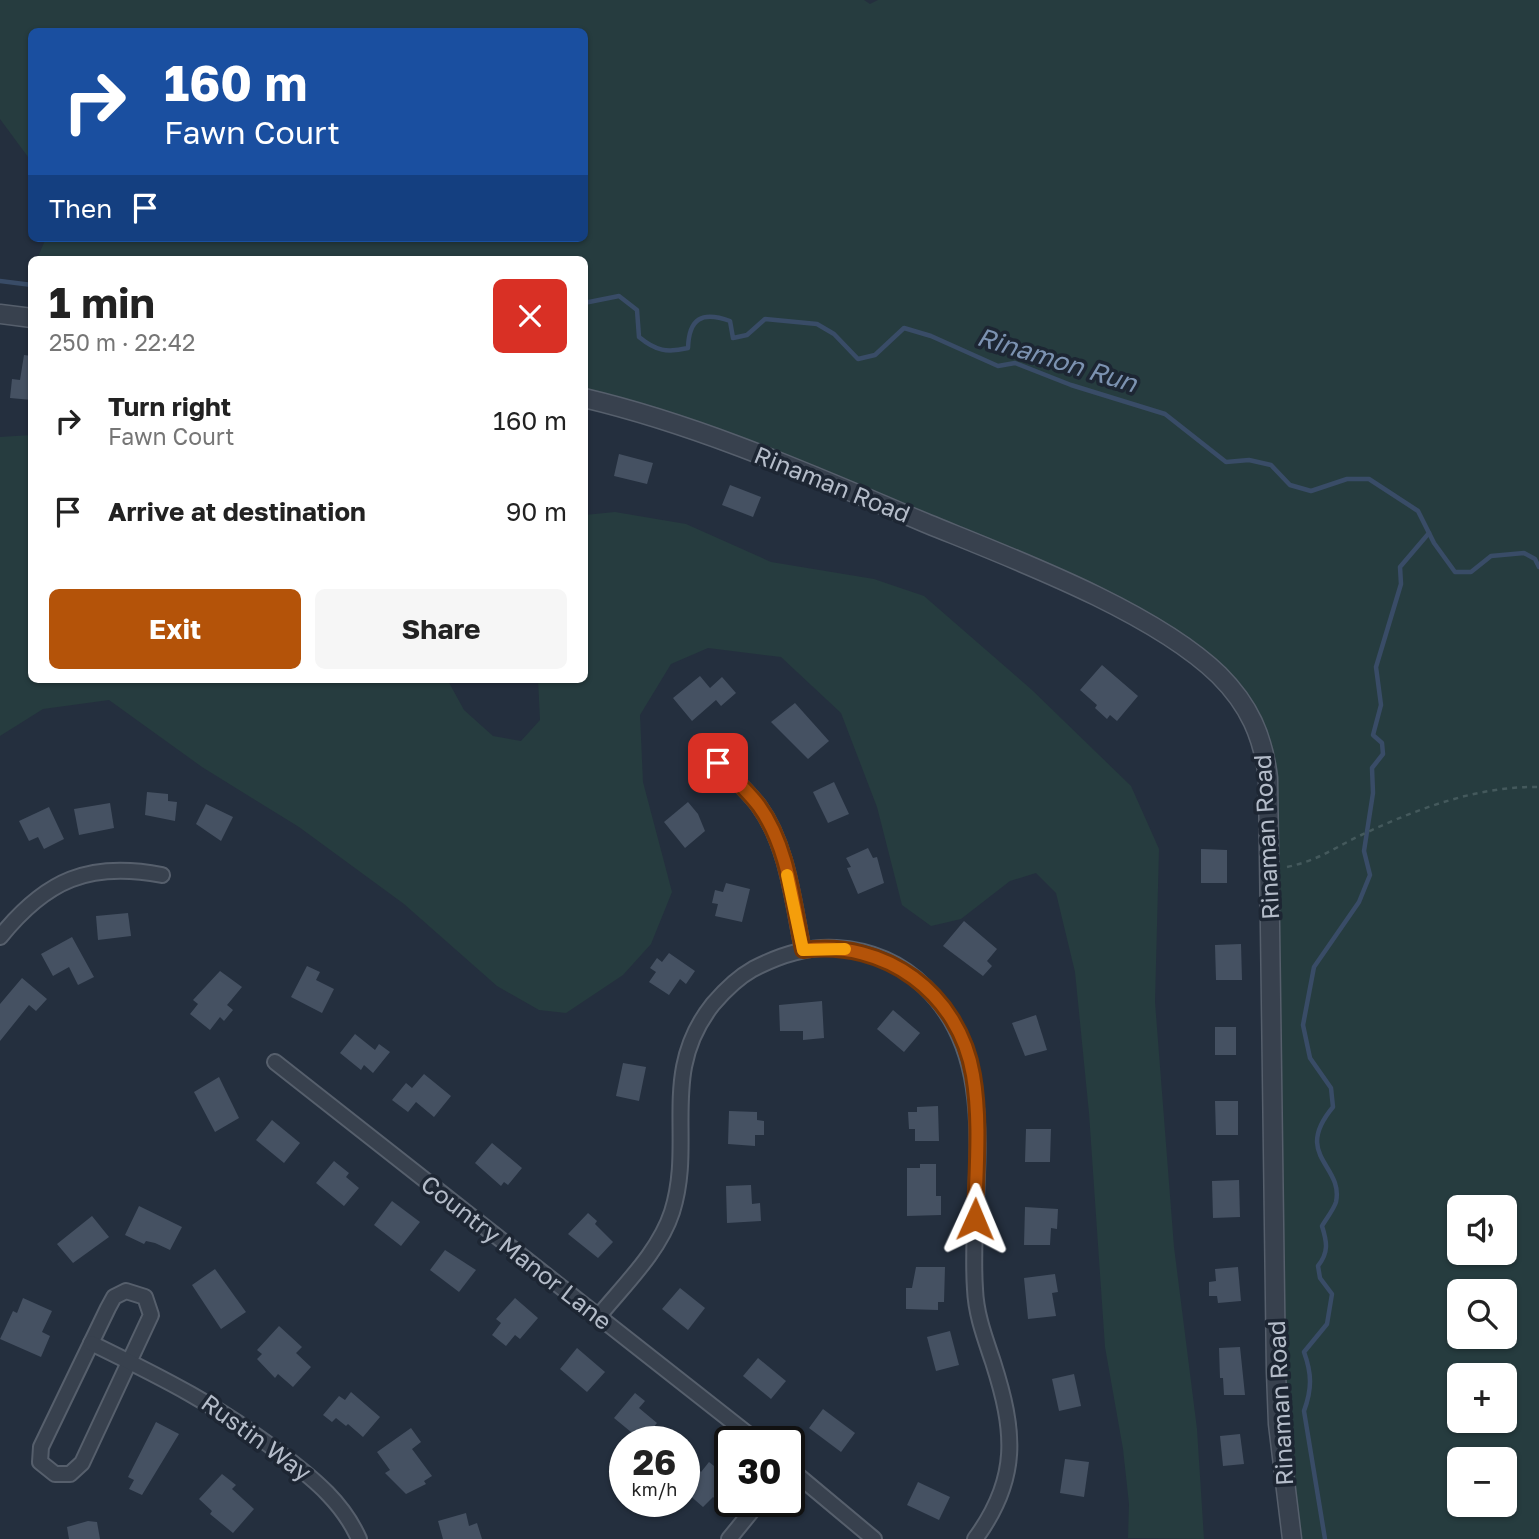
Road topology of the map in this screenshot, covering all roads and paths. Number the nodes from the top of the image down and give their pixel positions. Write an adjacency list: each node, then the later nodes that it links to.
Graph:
1 (0, 314): 2 (street)
2 (28, 318)
3 (588, 399): 6 (street, Rinaman Road)
4 (718, 763): 9 (street)
5 (1539, 787): 6 (path)
6 (1270, 870): 21 (street, Rinaman Road)
7 (162, 875): 8 (street)
8 (0, 937)
9 (803, 950): 11 (street); 20 (street)
10 (275, 1062): 11 (street, Country Manor Lane)
11 (598, 1317): 14 (street, Country Manor Lane)
12 (92, 1343): 13 (street, Rustin Way); 13 (street); 13 (street)
13 (131, 1362): 17 (street, Rustin Way)
14 (738, 1426)
15 (805, 1481): 19 (street)
16 (747, 1517): 18 (street)
17 (359, 1539)
18 (729, 1539)
19 (874, 1539)
20 (975, 1539)
21 (1292, 1539)

